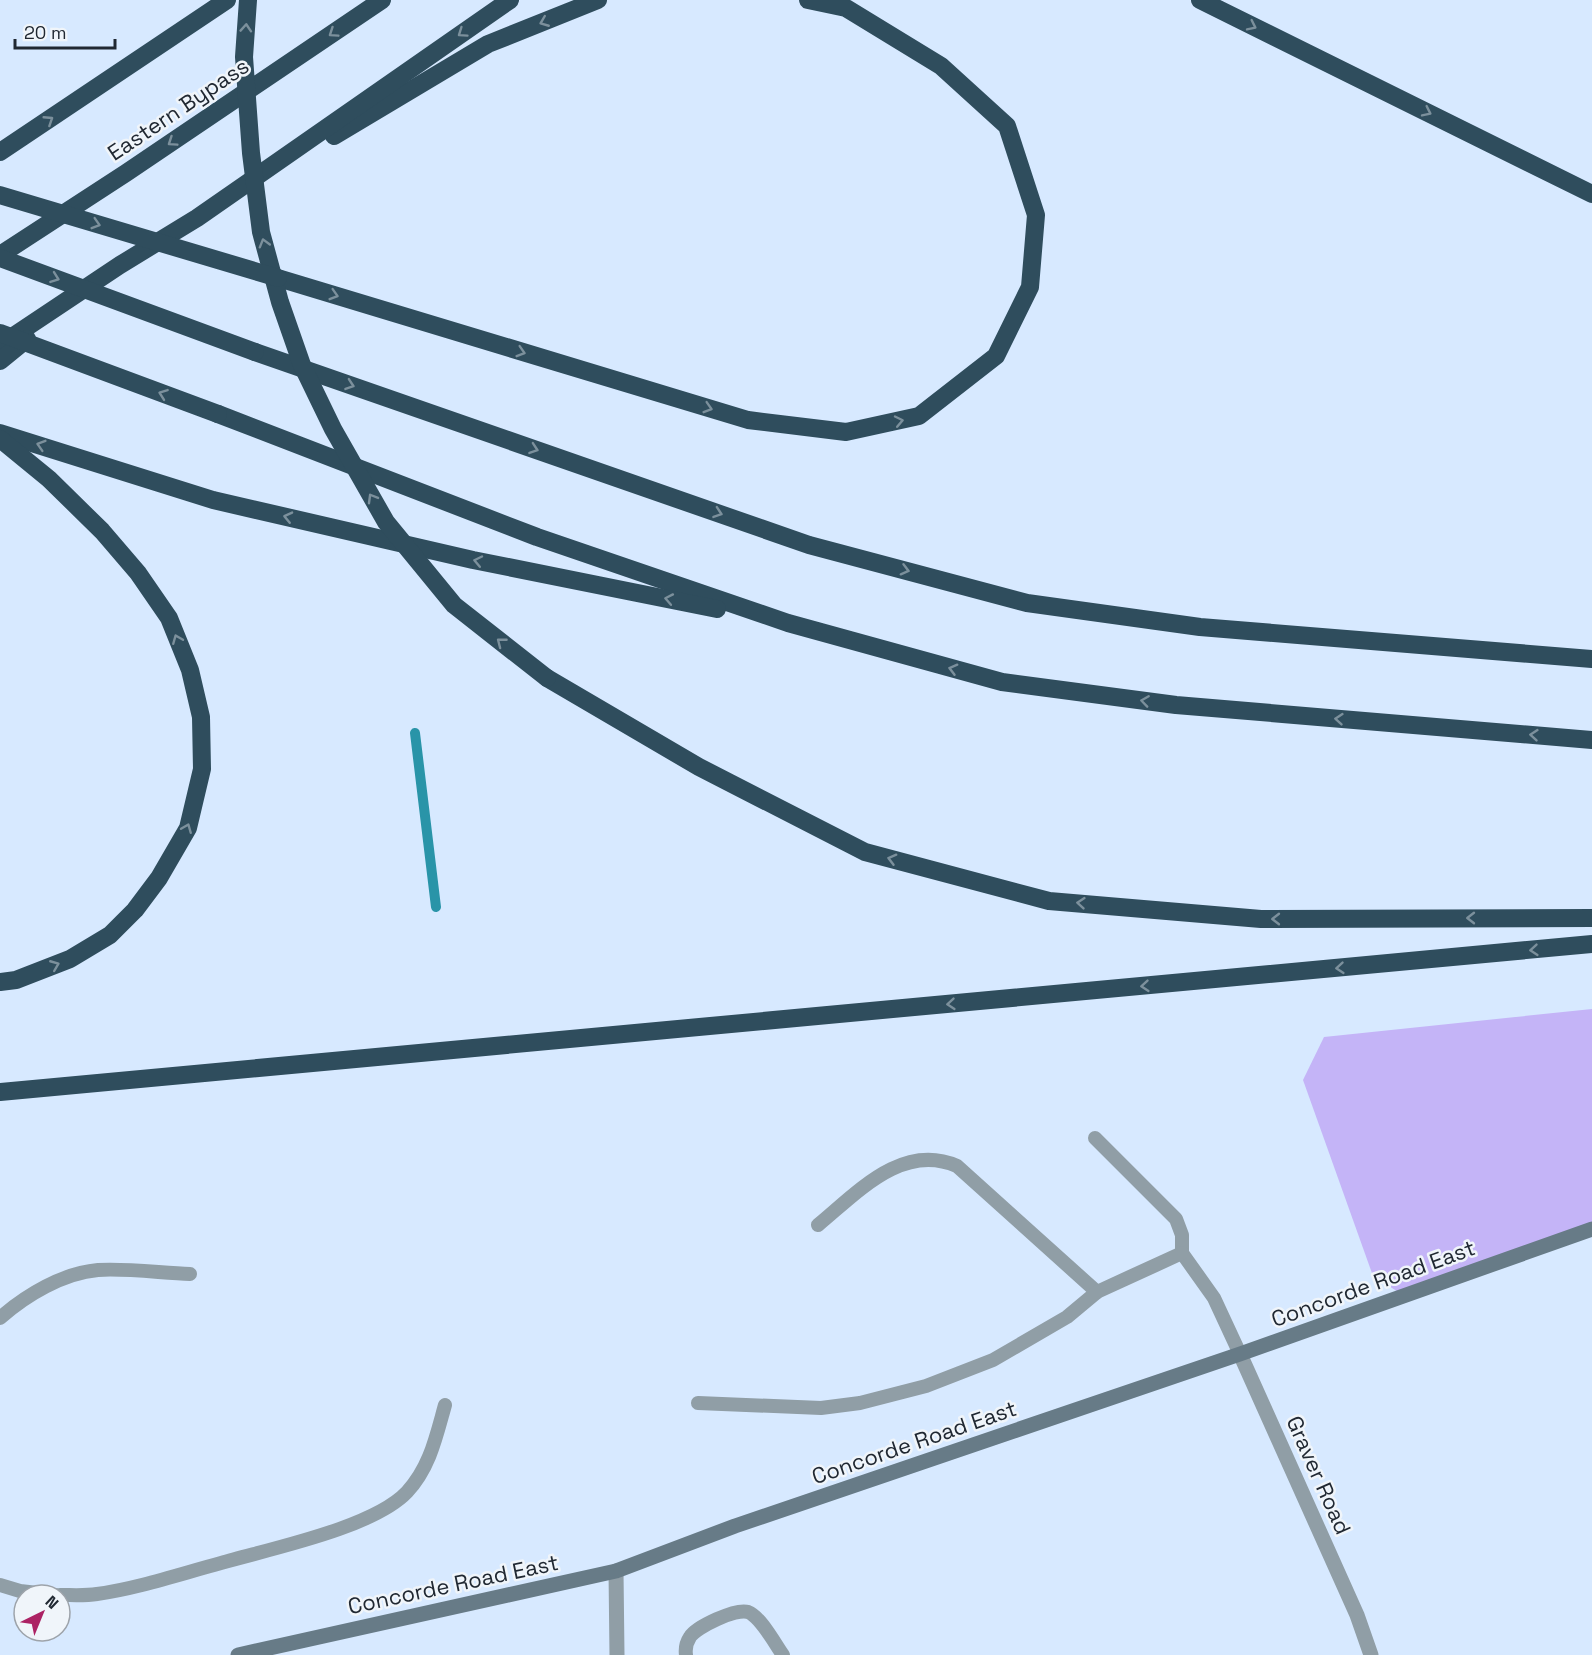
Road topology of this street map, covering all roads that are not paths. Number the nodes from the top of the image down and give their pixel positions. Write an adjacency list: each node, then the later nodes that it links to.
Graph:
1 (227, 0): 8 (highway, one-way to 1)
2 (248, 0): 22 (highway, one-way to 2, bridge)
3 (382, 0): 12 (highway, Eastern Bypass, one-way to 12)
4 (510, 0): 11 (highway, one-way to 11)
5 (598, 0): 11 (highway, one-way to 11)
6 (808, 0): 10 (highway, one-way to 6, bridge)
7 (1200, 0): 9 (highway, one-way to 9)
8 (0, 152)
9 (1592, 194)
10 (0, 195)
11 (197, 218): 13 (highway)
12 (0, 256): 20 (highway, one-way to 20, bridge)
13 (120, 265): 15 (highway); 16 (highway)
14 (0, 333): 19 (highway, one-way to 14, bridge)
15 (0, 345)
16 (0, 361)
17 (0, 433): 19 (highway, one-way to 17)
18 (0, 439): 24 (highway, one-way to 18)
19 (788, 623): 21 (highway, one-way to 19)
20 (1592, 659)
21 (1592, 740)
22 (1592, 918)
23 (1592, 944): 25 (highway, one-way to 25)
24 (0, 982)
25 (0, 1092)
26 (1095, 1138): 29 (lane)
27 (818, 1225): 31 (lane)
28 (1592, 1229): 33 (main road, Concorde Road East)
29 (1182, 1253): 31 (lane); 33 (lane)
30 (190, 1274): 32 (lane)
31 (1097, 1292): 34 (lane)
32 (0, 1318)
33 (1240, 1354): 36 (main road, Concorde Road East); 42 (street, Graver Road)
34 (698, 1403)
35 (445, 1405): 37 (lane)
36 (616, 1571): 38 (main road, Concorde Road East); 39 (street)
37 (72, 1595)
38 (238, 1655)
39 (616, 1655)
40 (686, 1655): 41 (lane)
41 (783, 1655)
42 (1371, 1655)

